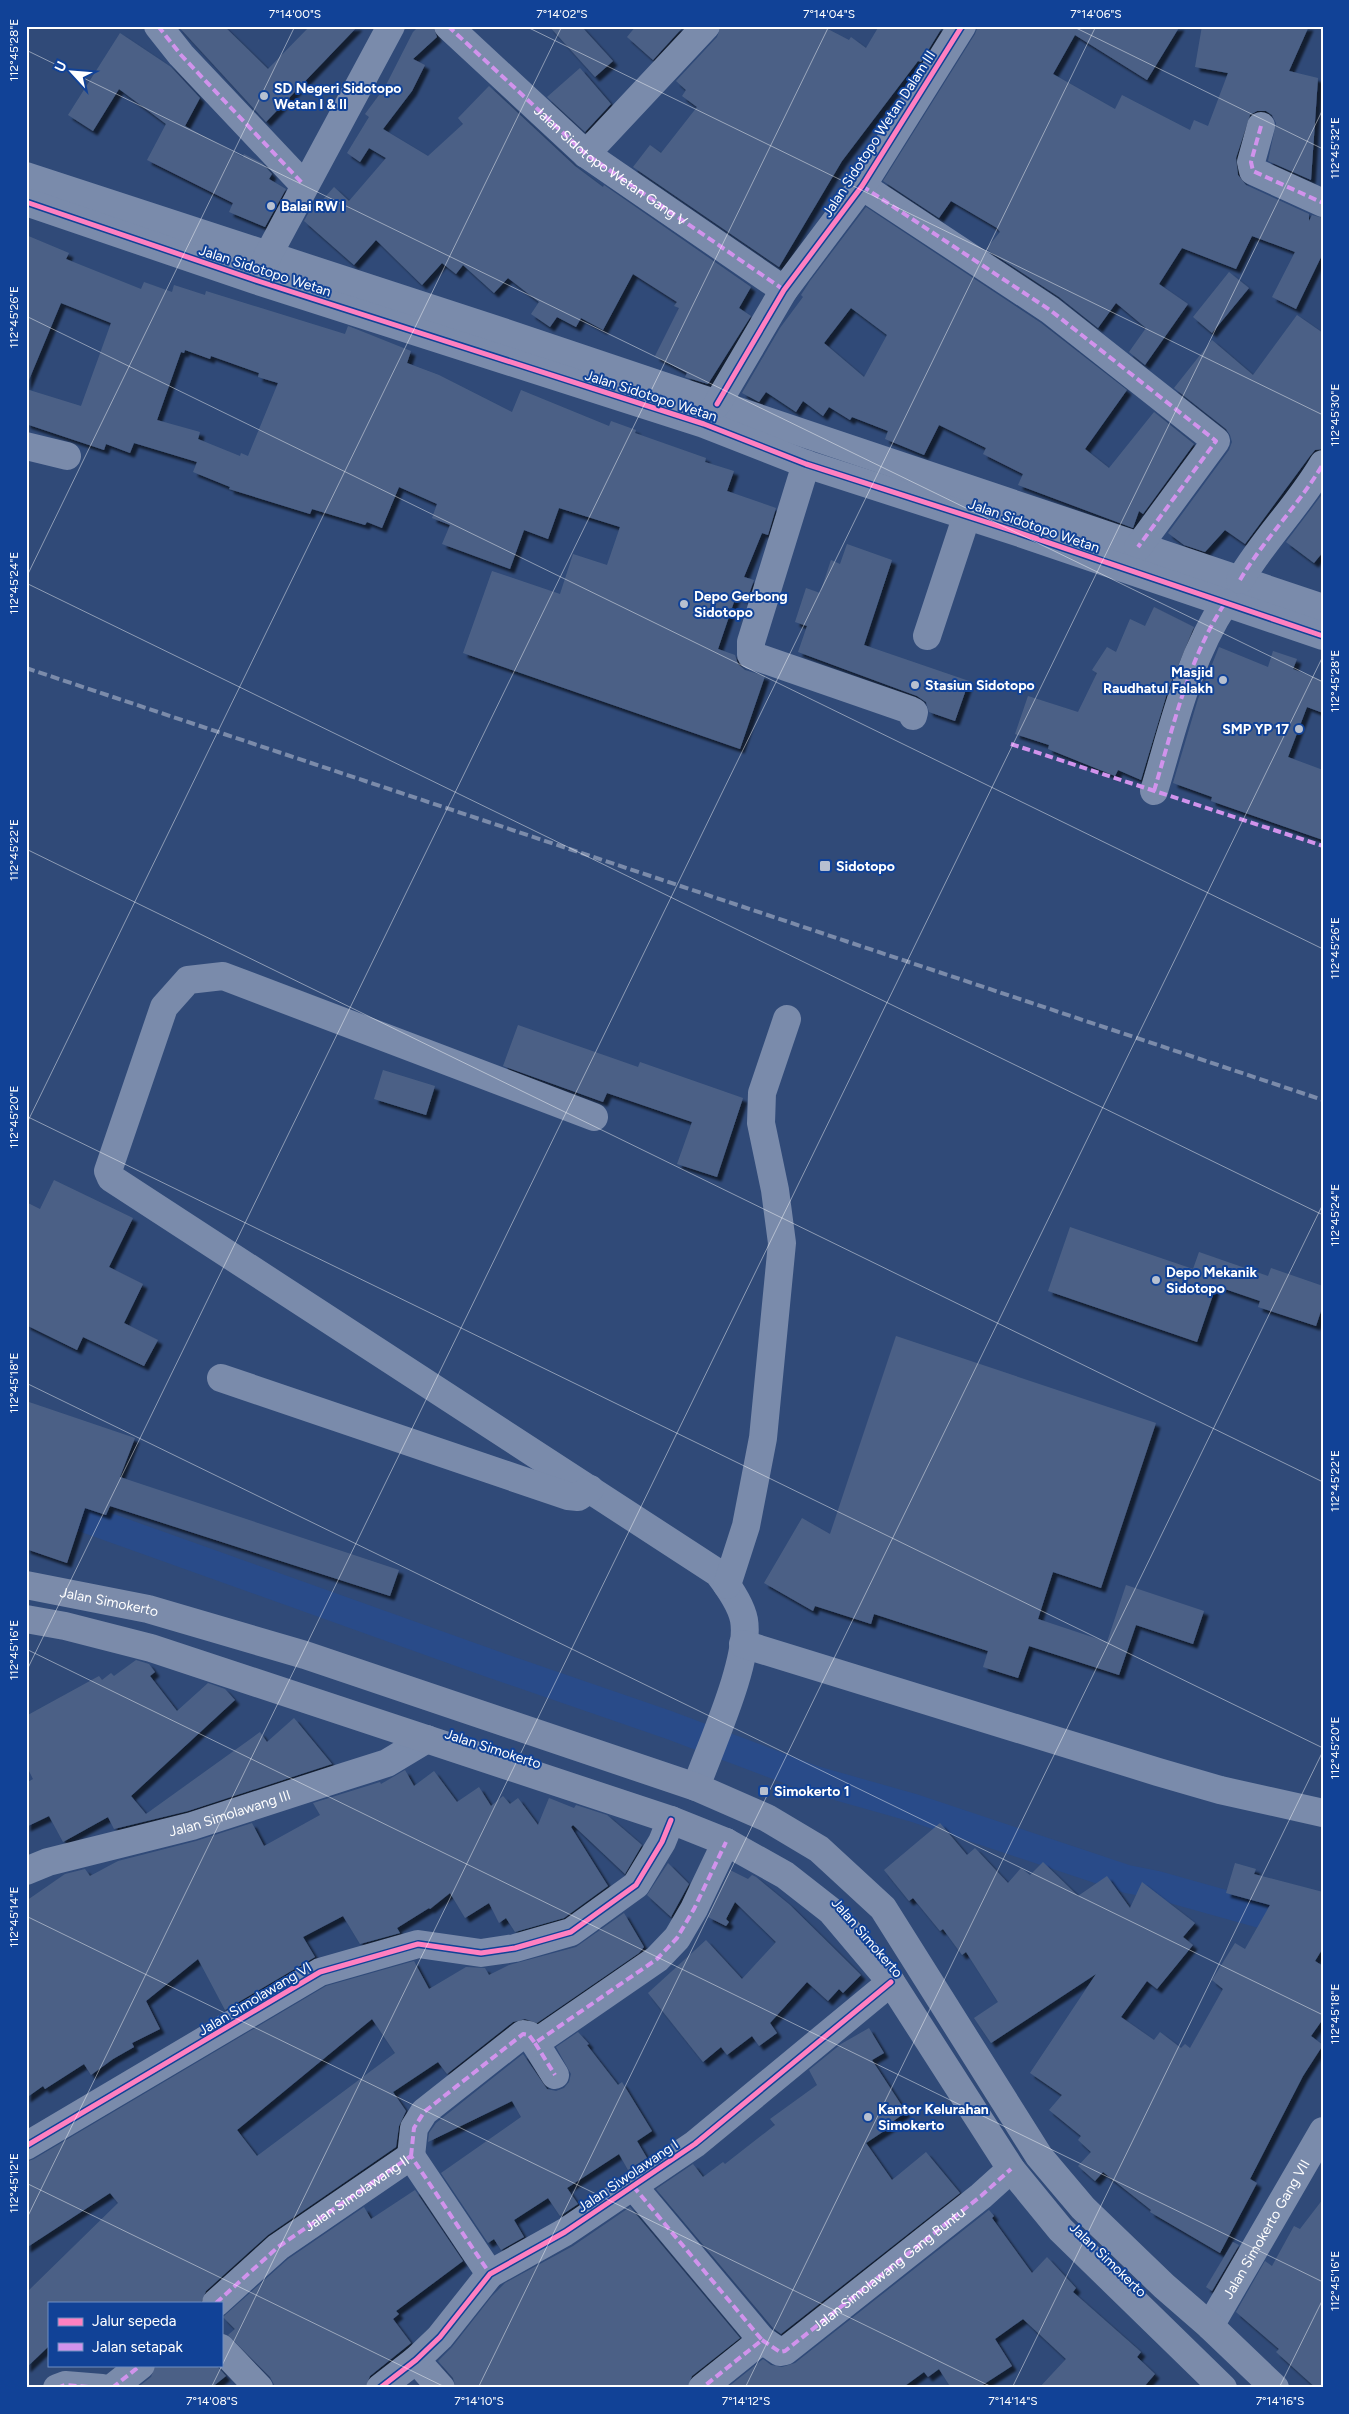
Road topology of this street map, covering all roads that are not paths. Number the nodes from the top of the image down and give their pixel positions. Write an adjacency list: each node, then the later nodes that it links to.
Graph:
1 (158, 26): 9 (street)
2 (392, 26): 9 (street)
3 (448, 26): 7 (street, Jalan Sidotopo Wetan Gang V)
4 (706, 26): 7 (street)
5 (962, 26): 10 (street, Jalan Sidotopo Wetan Dalam III)
6 (1261, 126): 11 (street)
7 (586, 154): 15 (street, Jalan Sidotopo Wetan Gang V)
8 (26, 176): 13 (street, Jalan Sidotopo Wetan)
9 (304, 185): 13 (street)
10 (862, 186): 15 (street, Jalan Sidotopo Wetan Dalam III); 22 (street)
11 (1318, 201)
12 (26, 202): 14 (street, Jalan Sidotopo Wetan)
13 (267, 254): 14 (street); 16 (street, Jalan Sidotopo Wetan)
14 (255, 280): 19 (street, Jalan Sidotopo Wetan)
15 (784, 290): 16 (street, Jalan Sidotopo Wetan Dalam III)
16 (717, 404): 22 (street, Jalan Sidotopo Wetan)
17 (26, 446): 18 (street)
18 (67, 456)
19 (806, 464): 21 (street, Jalan Sidotopo Wetan); 28 (street)
20 (1323, 464): 23 (street)
21 (967, 515): 24 (street, Jalan Sidotopo Wetan); 26 (street)
22 (1138, 547): 23 (street, Jalan Sidotopo Wetan)
23 (1240, 580): 25 (street, Jalan Sidotopo Wetan)
24 (1225, 603): 27 (street, Jalan Sidotopo Wetan); 29 (street)
25 (1323, 608)
26 (927, 636)
27 (1323, 636)
28 (913, 716)
29 (1154, 792)
30 (787, 1019): 34 (street)
31 (594, 1117): 33 (street)
32 (221, 1378): 33 (street)
33 (590, 1490): 34 (street)
34 (727, 1585): 37 (street)
35 (26, 1586): 39 (highway, Jalan Simokerto)
36 (26, 1620): 38 (highway, Jalan Simokerto)
37 (743, 1644): 39 (street); 40 (street)
38 (427, 1739): 41 (highway, Jalan Simokerto); 43 (street, Jalan Simolawang III)
39 (696, 1787): 54 (highway, Jalan Simokerto)
40 (1323, 1813)
41 (671, 1820): 42 (highway, Jalan Simokerto); 48 (street, Jalan Simolawang VI)
42 (726, 1842): 44 (highway, Jalan Simokerto); 45 (street)
43 (26, 1870)
44 (891, 1982): 50 (highway, Jalan Simokerto); 51 (street, Jalan Siwolawang I)
45 (535, 2043): 46 (street); 49 (street)
46 (555, 2075)
47 (1323, 2131): 54 (street, Jalan Simokerto Gang VII)
48 (26, 2146)
49 (411, 2156): 52 (street, Jalan Simolawang II); 53 (street, Jalan Simolawang II)
50 (1011, 2169): 55 (street, Jalan Simolawang Gang Buntu); 66 (highway, Jalan Simokerto)
51 (633, 2186): 52 (street, Jalan Siwolawang I); 55 (street)
52 (490, 2274): 57 (street, Jalan Siwolawang I)
53 (217, 2302)
54 (1210, 2326): 67 (highway, Jalan Simokerto)
55 (762, 2340): 65 (street)
56 (222, 2349): 62 (street)
57 (416, 2360): 63 (street, Jalan Siwolawang I); 64 (street)
58 (140, 2366): 61 (street)
59 (57, 2388): 60 (street)
60 (102, 2388)
61 (112, 2388)
62 (258, 2388)
63 (380, 2388)
64 (442, 2388)
65 (702, 2388)
66 (1223, 2388)
67 (1275, 2388)

